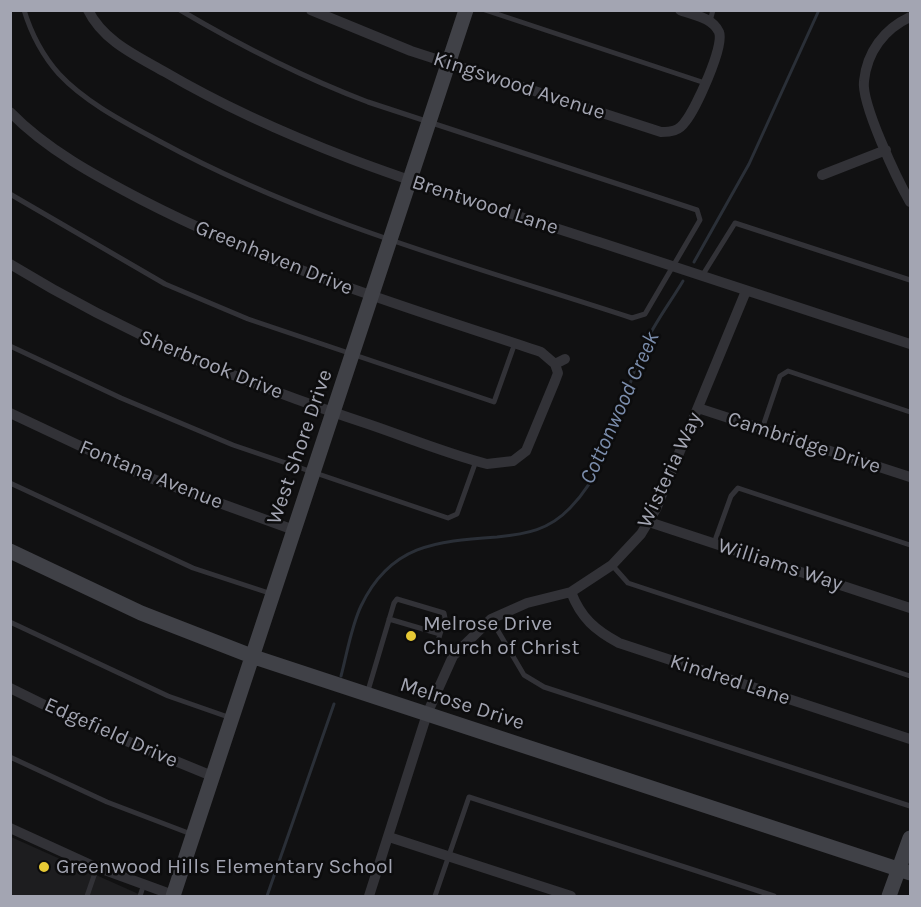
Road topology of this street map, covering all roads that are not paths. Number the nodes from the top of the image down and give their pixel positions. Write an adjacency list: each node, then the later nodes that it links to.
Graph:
1 (24, 10): 19 (lane)
2 (88, 10): 16 (street, Brentwood Lane)
3 (180, 10): 13 (lane)
4 (311, 10): 10 (street, Kingswood Avenue)
5 (466, 10): 10 (street, West Shore Drive)
6 (485, 10): 11 (lane)
7 (680, 10): 8 (street)
8 (711, 16): 11 (street, Kingswood Avenue)
9 (910, 17): 14 (street)
10 (449, 63): 11 (street, Kingswood Avenue); 13 (street, West Shore Drive)
11 (705, 83)
12 (11, 113): 25 (street, Greenhaven Drive)
13 (429, 122): 16 (street, West Shore Drive); 21 (lane)
14 (886, 150): 15 (street); 18 (street)
15 (822, 176)
16 (410, 180): 19 (street, West Shore Drive); 21 (street, Brentwood Lane)
17 (10, 194): 29 (lane)
18 (910, 202)
19 (391, 239): 21 (lane); 25 (street, West Shore Drive)
20 (10, 264): 34 (street, Sherbrook Drive)
21 (674, 267): 22 (street, Brentwood Lane)
22 (702, 276): 23 (lane); 24 (street, Brentwood Lane)
23 (910, 280)
24 (746, 291): 27 (street, Brentwood Lane); 31 (street, Wisteria Way)
25 (373, 297): 26 (street, Greenhaven Drive); 29 (street, West Shore Drive)
26 (515, 343): 29 (lane); 30 (street, Greenhaven Drive)
27 (910, 344)
28 (10, 346): 37 (lane)
29 (353, 356): 34 (street, West Shore Drive)
30 (560, 362): 36 (street, Sherbrook Drive)
31 (698, 408): 35 (street, Cambridge Drive); 40 (street, Wisteria Way)
32 (910, 412): 35 (lane)
33 (10, 413): 41 (street, Fontana Avenue)
34 (334, 413): 36 (street, Sherbrook Drive); 37 (street, West Shore Drive)
35 (762, 429): 38 (street, Cambridge Drive)
36 (476, 461): 37 (lane)
37 (314, 472): 41 (street, West Shore Drive)
38 (910, 477)
39 (10, 483): 47 (lane)
40 (649, 522): 42 (street, Williams Way); 45 (street, Wisteria Way)
41 (294, 530): 47 (street, West Shore Drive)
42 (714, 543): 43 (lane); 48 (street, Williams Way)
43 (910, 544)
44 (10, 551): 54 (street, Melrose Drive)
45 (612, 565): 46 (street, Wisteria Way); 55 (lane)
46 (571, 592): 50 (street, Wisteria Way); 60 (street, Kindred Lane)
47 (273, 594): 54 (street, West Shore Drive)
48 (910, 608)
49 (389, 619): 52 (lane); 52 (lane); 57 (lane)
50 (490, 619): 53 (street, Wisteria Way); 63 (lane)
51 (10, 622): 59 (lane)
52 (440, 634): 53 (lane)
53 (455, 653): 58 (street, Wisteria Way)
54 (254, 657): 57 (street, Melrose Drive); 59 (street, West Shore Drive)
55 (910, 676)
56 (10, 688): 62 (street, Edgefield Drive)
57 (366, 695): 58 (street, Melrose Drive)
58 (427, 714): 66 (street, Wisteria Way); 70 (street, Melrose Drive)
59 (232, 718): 62 (street, West Shore Drive)
60 (910, 740)
61 (10, 757): 65 (lane)
62 (212, 776): 65 (street, West Shore Drive)
63 (910, 806)
64 (10, 828): 69 (street)
65 (195, 835): 72 (street, West Shore Drive)
66 (389, 837): 68 (street); 75 (street, Wisteria Way)
67 (910, 838): 70 (street)
68 (448, 856): 76 (lane); 77 (street); 78 (lane)
69 (97, 867): 71 (street); 73 (lane)
70 (905, 871): 79 (street)
71 (144, 884): 72 (street); 74 (lane)
72 (173, 896)
73 (87, 897)
74 (140, 897)
75 (369, 897)
76 (435, 897)
77 (571, 897)
78 (774, 897)
79 (889, 897)

